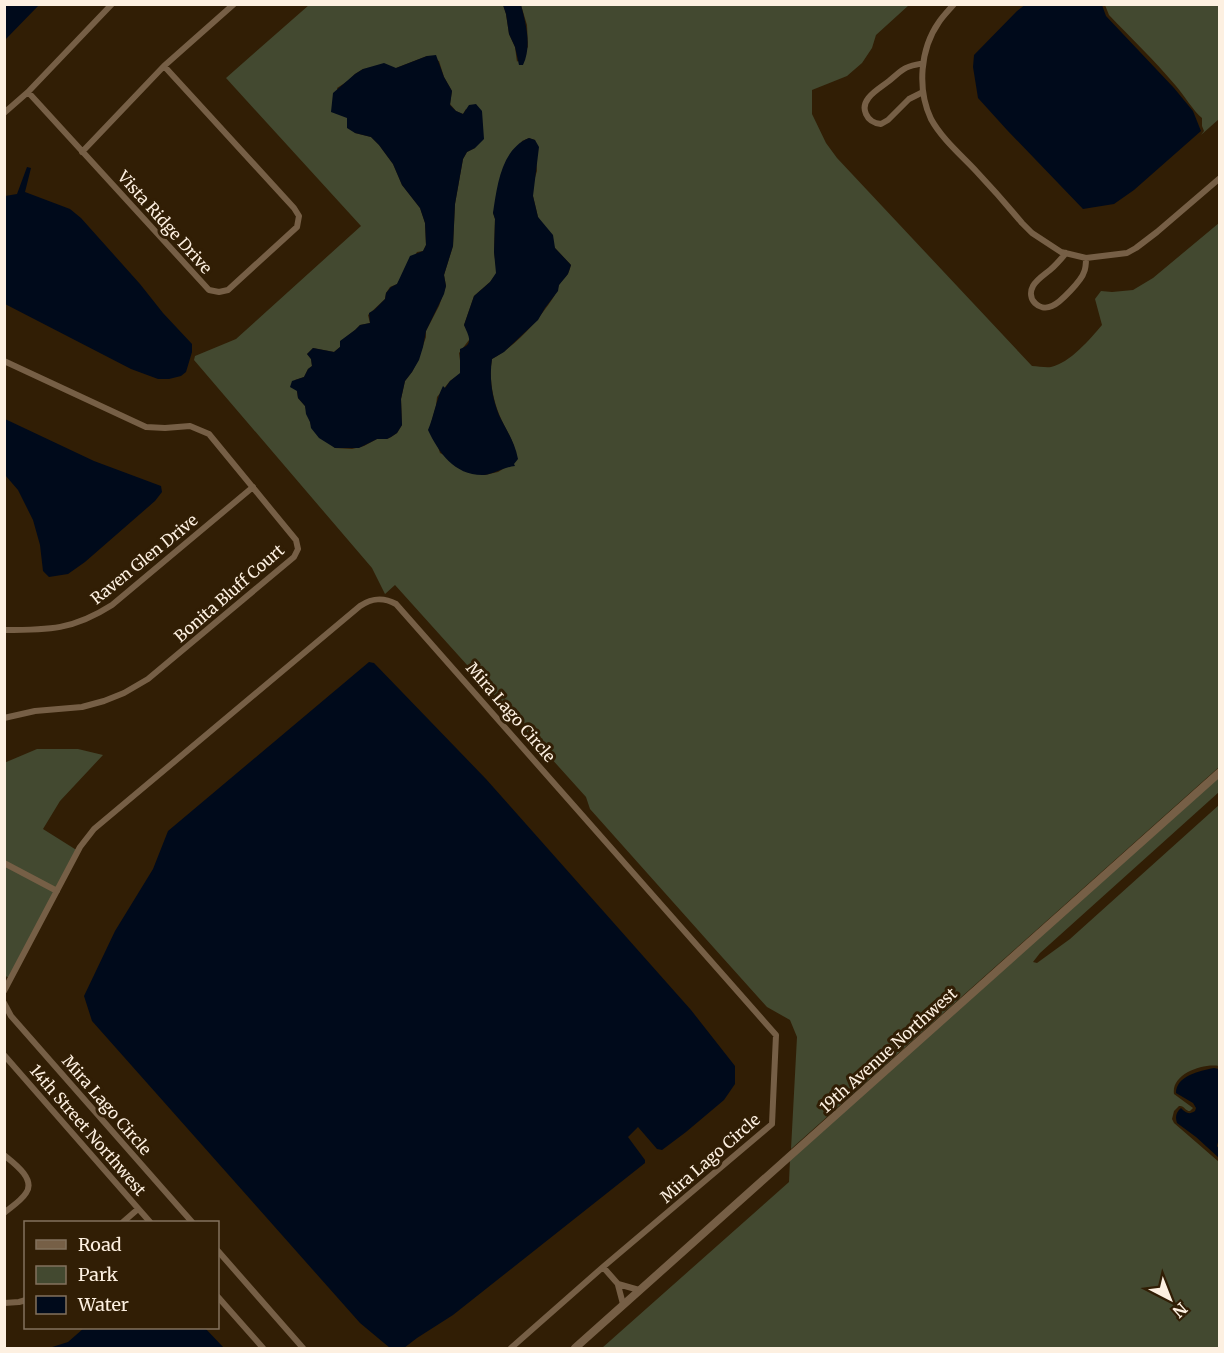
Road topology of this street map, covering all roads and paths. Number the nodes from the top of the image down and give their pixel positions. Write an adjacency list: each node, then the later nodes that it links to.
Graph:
1 (112, 4): 6 (street)
2 (234, 4): 5 (street)
3 (954, 4): 4 (street)
4 (923, 63): 7 (street); 7 (street)
5 (164, 66): 9 (street); 9 (street, Vista Ridge Drive)
6 (28, 92): 8 (street); 9 (street, Vista Ridge Drive)
7 (923, 92): 11 (street)
8 (4, 113)
9 (82, 152)
10 (1220, 178): 12 (street)
11 (1066, 253): 12 (street); 12 (street)
12 (1086, 258)
13 (4, 362): 14 (street, Bonita Bluff Court)
14 (253, 487): 15 (street, Raven Glen Drive); 16 (street, Bonita Bluff Court)
15 (4, 630)
16 (4, 718)
17 (1220, 772): 32 (street, 19th Avenue Northwest)
18 (4, 862): 19 (street)
19 (57, 891): 20 (street, Mira Lago Circle); 30 (street, Mira Lago Circle)
20 (4, 991)
21 (4, 1003): 28 (street, Mira Lago Circle)
22 (4, 1055): 24 (street, 14th Street Northwest)
23 (4, 1155): 25 (street)
24 (138, 1209): 26 (street); 27 (street, 14th Street Northwest)
25 (4, 1213)
26 (124, 1221)
27 (149, 1221)
28 (191, 1221)
29 (219, 1252): 38 (street)
30 (603, 1267): 31 (street); 39 (street, Mira Lago Circle)
31 (618, 1284): 32 (street); 36 (street)
32 (639, 1290): 36 (street, 19th Avenue Northwest)
33 (219, 1298): 37 (street)
34 (24, 1301): 35 (street)
35 (4, 1303)
36 (623, 1304): 40 (street, 19th Avenue Northwest)
37 (263, 1348)
38 (303, 1348)
39 (511, 1348)
40 (575, 1348)

